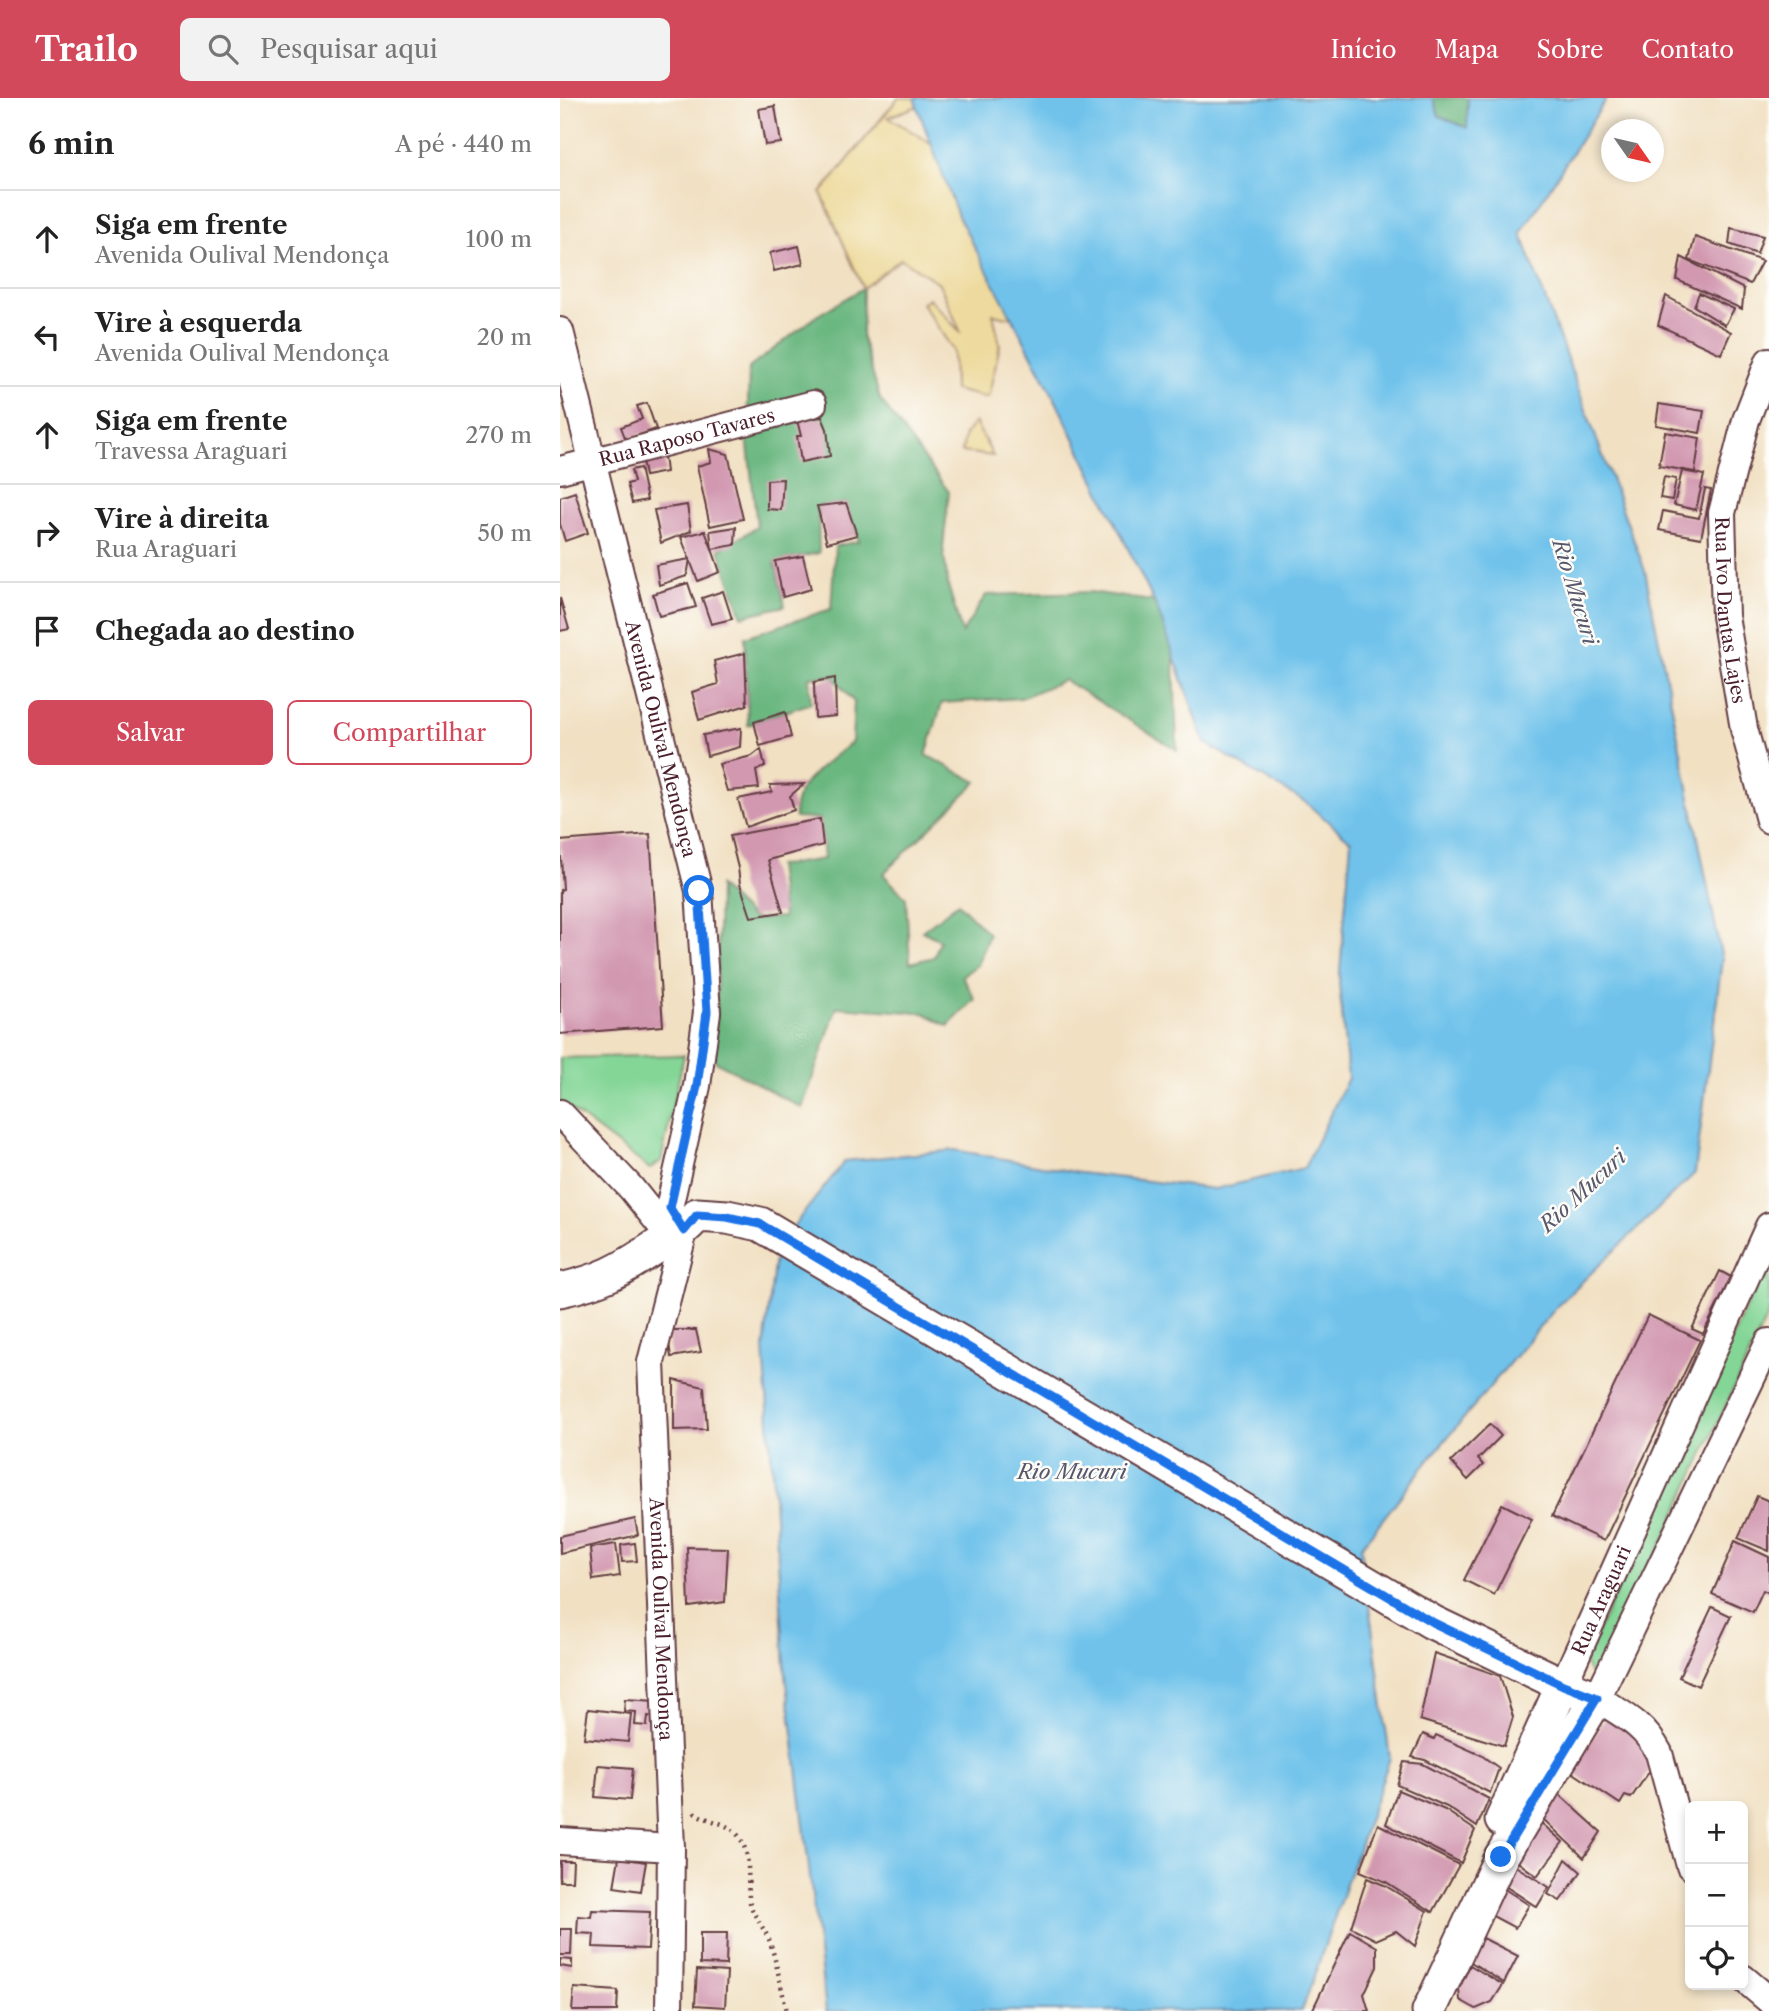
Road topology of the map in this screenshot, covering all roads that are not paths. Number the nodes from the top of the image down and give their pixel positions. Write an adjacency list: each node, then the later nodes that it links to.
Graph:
1 (560, 331): 4 (street, Avenida Oulival Mendonça)
2 (1769, 361): 6 (street, Rua Ivo Dantas Lajes)
3 (813, 404): 4 (street, Rua Raposo Tavares)
4 (593, 463): 5 (street, Rua Raposo Tavares); 9 (street, Avenida Oulival Mendonça)
5 (560, 470)
6 (1769, 820)
7 (560, 1112): 9 (street)
8 (1769, 1226): 12 (street, Rua Araguari)
9 (677, 1234): 10 (street); 12 (street); 15 (street, Avenida Oulival Mendonça)
10 (560, 1290)
11 (1769, 1342): 13 (street, Rua Araguari)
12 (1563, 1685): 13 (street); 20 (street, Rua Araguari)
13 (1597, 1698): 16 (street); 21 (street, Rua Araguari)
14 (560, 1841): 15 (street)
15 (671, 1848): 19 (street, Avenida Oulival Mendonça)
16 (1689, 1864)
17 (1748, 1982): 18 (street)
18 (1769, 2000)
19 (669, 2011)
20 (1413, 2011)
21 (1429, 2011)

